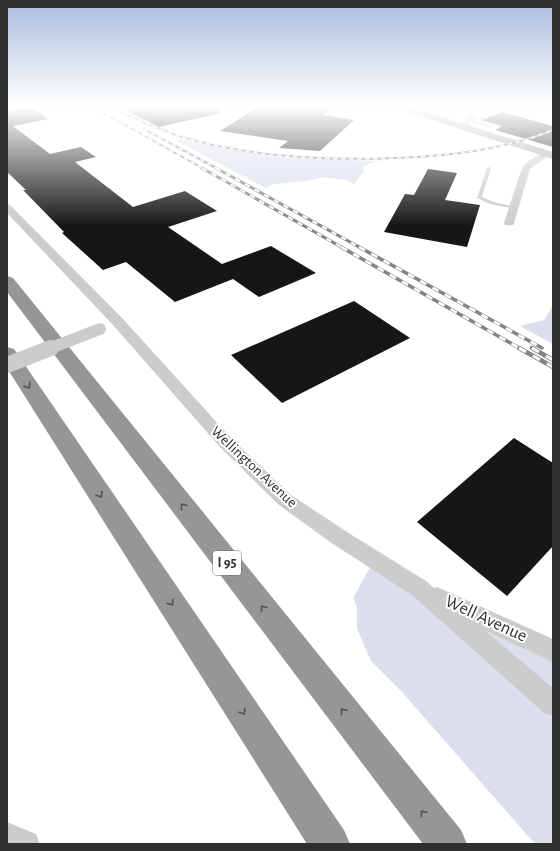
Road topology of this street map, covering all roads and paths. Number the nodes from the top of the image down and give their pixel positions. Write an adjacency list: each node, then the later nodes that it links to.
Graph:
1 (529, 147): 2 (main road)
2 (550, 155): 5 (street)
3 (489, 168): 5 (lane)
4 (7, 206): 8 (street, Wellington Avenue)
5 (513, 208): 6 (street)
6 (509, 223)
7 (7, 281): 17 (highway, I 95, one-way to 7)
8 (118, 322): 10 (street, bridge); 11 (street, Wellington Avenue)
9 (7, 353): 16 (highway, one-way to 16)
10 (7, 365)
11 (419, 588): 12 (street, Well Avenue); 13 (street, Wellington Avenue)
12 (553, 651)
13 (553, 704)
14 (7, 836): 15 (street)
15 (26, 844)
16 (330, 844)
17 (447, 844)

